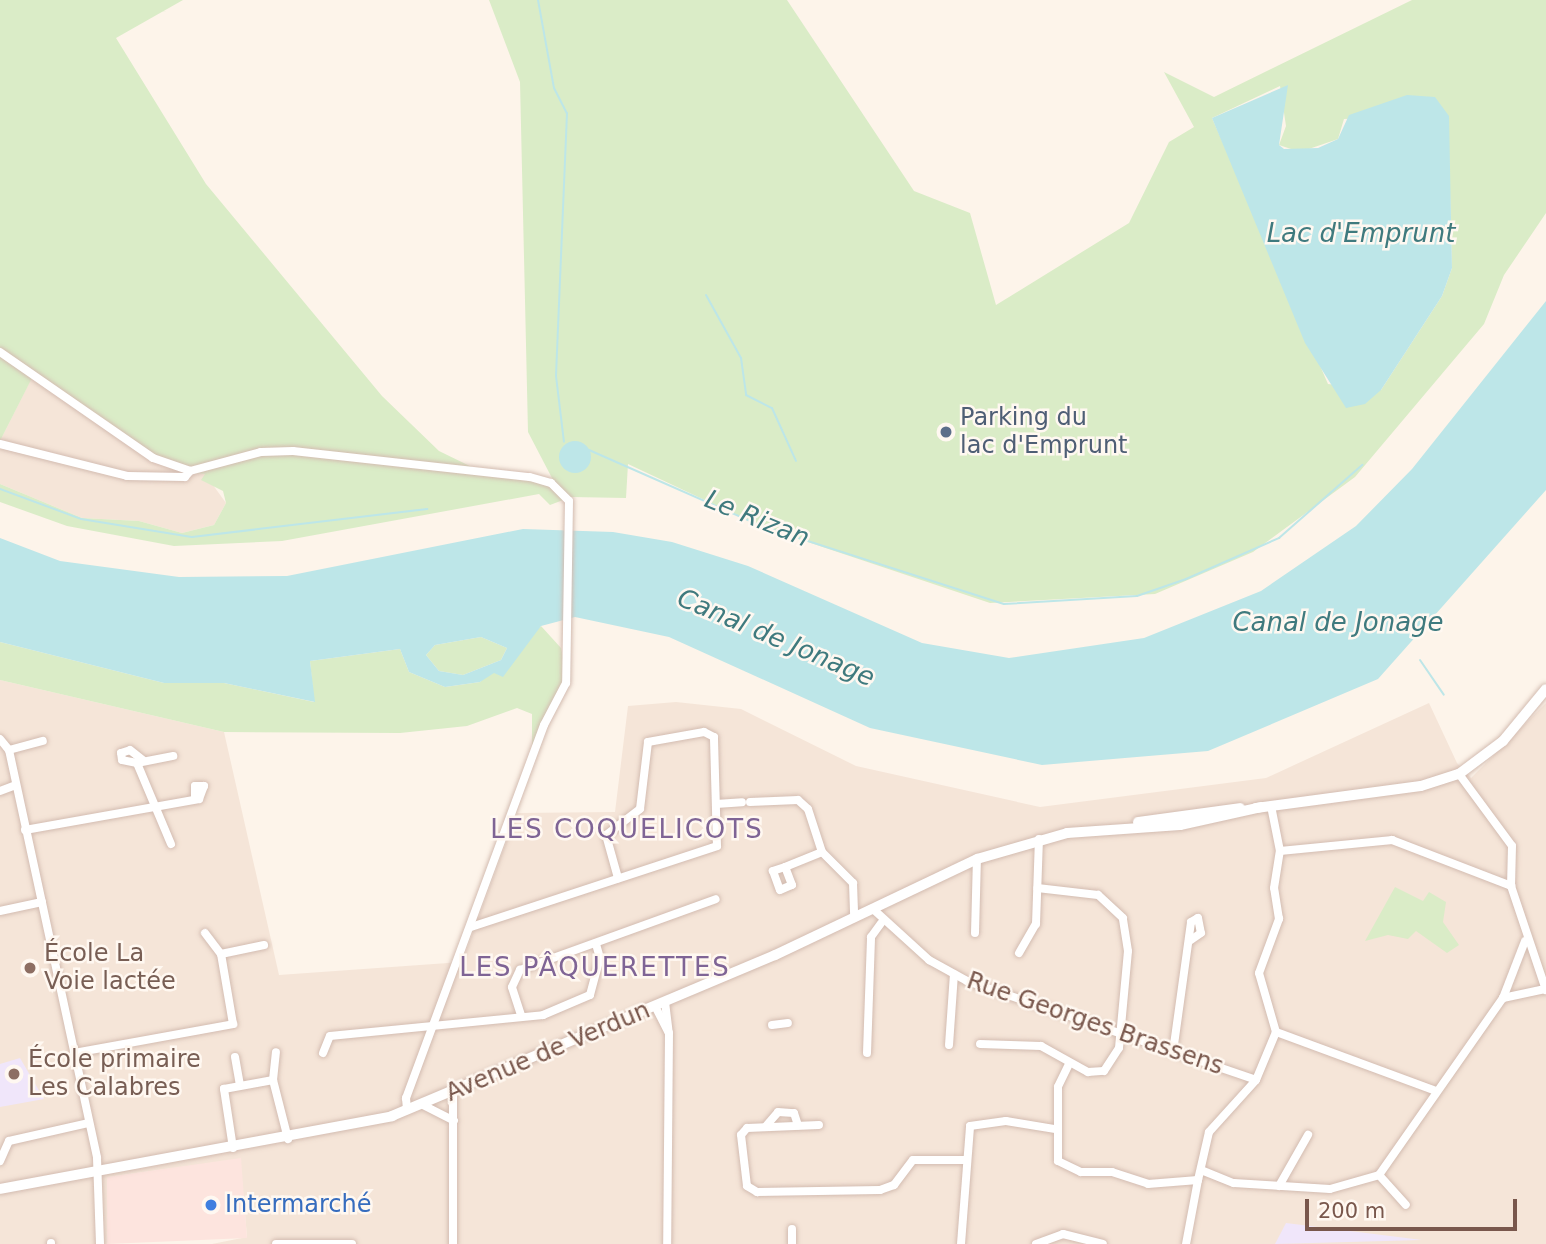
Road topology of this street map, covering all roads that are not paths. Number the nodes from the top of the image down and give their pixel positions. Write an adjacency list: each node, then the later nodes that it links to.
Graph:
1 (0, 352): 3 (street)
2 (0, 444): 3 (street)
3 (190, 471): 32 (street)
4 (1546, 689): 9 (main road, Avenue de Verdun)
5 (0, 739): 7 (street)
6 (44, 741): 7 (street)
7 (9, 750): 10 (street)
8 (173, 756): 14 (street)
9 (1460, 774): 15 (main road, Avenue de Verdun); 24 (street)
10 (16, 785): 11 (street); 16 (street)
11 (0, 791)
12 (195, 799): 14 (street)
13 (716, 804): 20 (street); 23 (street); 23 (street)
14 (156, 805): 16 (street); 18 (street)
15 (1266, 807): 17 (main road, Avenue de Verdun); 19 (street)
16 (25, 830): 27 (street)
17 (1039, 839): 21 (main road, Avenue de Verdun); 25 (street)
18 (171, 844)
19 (1280, 851): 24 (street); 49 (street)
20 (822, 852): 22 (street); 30 (street)
21 (977, 859): 28 (main road, Avenue de Verdun); 34 (street)
22 (785, 867)
23 (618, 878): 32 (street)
24 (1511, 886): 36 (street)
25 (1037, 888): 39 (street); 50 (street)
26 (716, 900): 37 (street)
27 (42, 902): 29 (street); 57 (street)
28 (873, 909): 30 (main road, Avenue de Verdun); 31 (street, Rue Georges Brassens)
29 (0, 912)
30 (854, 917): 44 (main road, Avenue de Verdun)
31 (881, 923): 41 (street, Rue Georges Brassens); 56 (street)
32 (471, 927): 47 (street)
33 (205, 933): 40 (street)
34 (975, 933)
35 (1189, 941): 54 (street)
36 (1525, 942): 42 (street); 43 (street)
37 (596, 944): 45 (street); 45 (street)
38 (264, 945): 40 (street)
39 (1019, 953)
40 (221, 954): 57 (street)
41 (954, 974): 50 (street, Rue Georges Brassens); 52 (street)
42 (1546, 989): 43 (street)
43 (1503, 998): 63 (street)
44 (660, 1004): 64 (main road, Avenue de Verdun); 90 (street)
45 (521, 1016): 47 (street)
46 (788, 1023): 48 (street)
47 (432, 1025): 55 (street); 66 (street)
48 (772, 1026)
49 (1276, 1032): 61 (street); 63 (street)
50 (1120, 1034): 54 (street, Rue Georges Brassens); 59 (street)
51 (980, 1044): 59 (street)
52 (949, 1045)
53 (276, 1052): 60 (street)
54 (1173, 1052): 61 (street, Rue Georges Brassens)
55 (323, 1053)
56 (867, 1053)
57 (74, 1054): 68 (street)
58 (235, 1057): 62 (street)
59 (1069, 1064): 72 (street)
60 (273, 1080): 62 (street); 74 (street)
61 (1256, 1080): 78 (street)
62 (240, 1086): 75 (street)
63 (1434, 1090): 80 (street)
64 (453, 1093): 65 (main road, Avenue de Verdun); 67 (street)
65 (421, 1104): 66 (main road, Avenue de Verdun); 67 (street)
66 (407, 1111): 74 (main road, Avenue de Verdun)
67 (454, 1121): 89 (street)
68 (89, 1122): 77 (street); 79 (street)
69 (798, 1125): 70 (street); 71 (street); 71 (street)
70 (819, 1125)
71 (766, 1126): 76 (street)
72 (1055, 1129): 76 (street); 81 (street)
73 (1308, 1135): 82 (street)
74 (288, 1139): 75 (main road, Avenue de Verdun)
75 (233, 1148): 79 (main road, Avenue de Verdun)
76 (964, 1160): 92 (street)
77 (0, 1161)
78 (1201, 1170): 81 (street); 82 (street)
79 (99, 1171): 83 (main road, Avenue de Verdun); 86 (street)
80 (1379, 1175): 82 (street); 84 (street)
81 (1198, 1180): 95 (street)
82 (1279, 1186)
83 (0, 1189)
84 (1406, 1205)
85 (792, 1229): 91 (street)
86 (100, 1244)
87 (276, 1244): 88 (street)
88 (352, 1244)
89 (453, 1244)
90 (667, 1244)
91 (792, 1244)
92 (961, 1244)
93 (1036, 1244): 94 (street)
94 (1103, 1244)
95 (1186, 1244)

